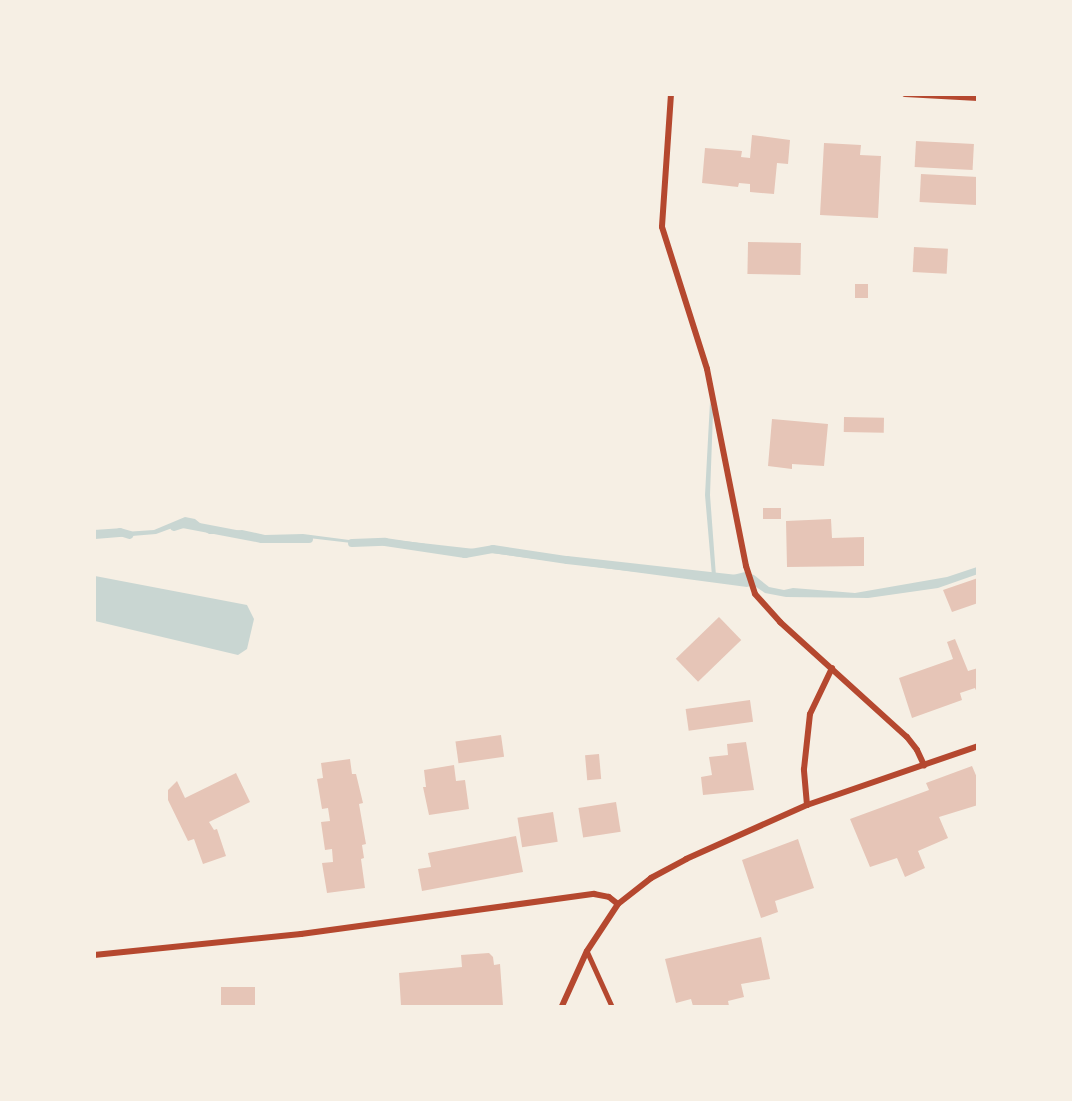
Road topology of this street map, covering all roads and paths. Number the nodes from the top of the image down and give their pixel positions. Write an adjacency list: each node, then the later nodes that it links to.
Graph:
1 (671, 94): 4 (street)
2 (904, 94): 3 (street)
3 (978, 98)
4 (832, 668): 6 (street); 7 (street)
5 (978, 746): 6 (street)
6 (924, 765): 7 (street)
7 (807, 806): 8 (street)
8 (618, 904): 9 (street); 10 (street)
9 (587, 951): 11 (street); 12 (lane)
10 (94, 955)
11 (562, 1006)
12 (612, 1006)

